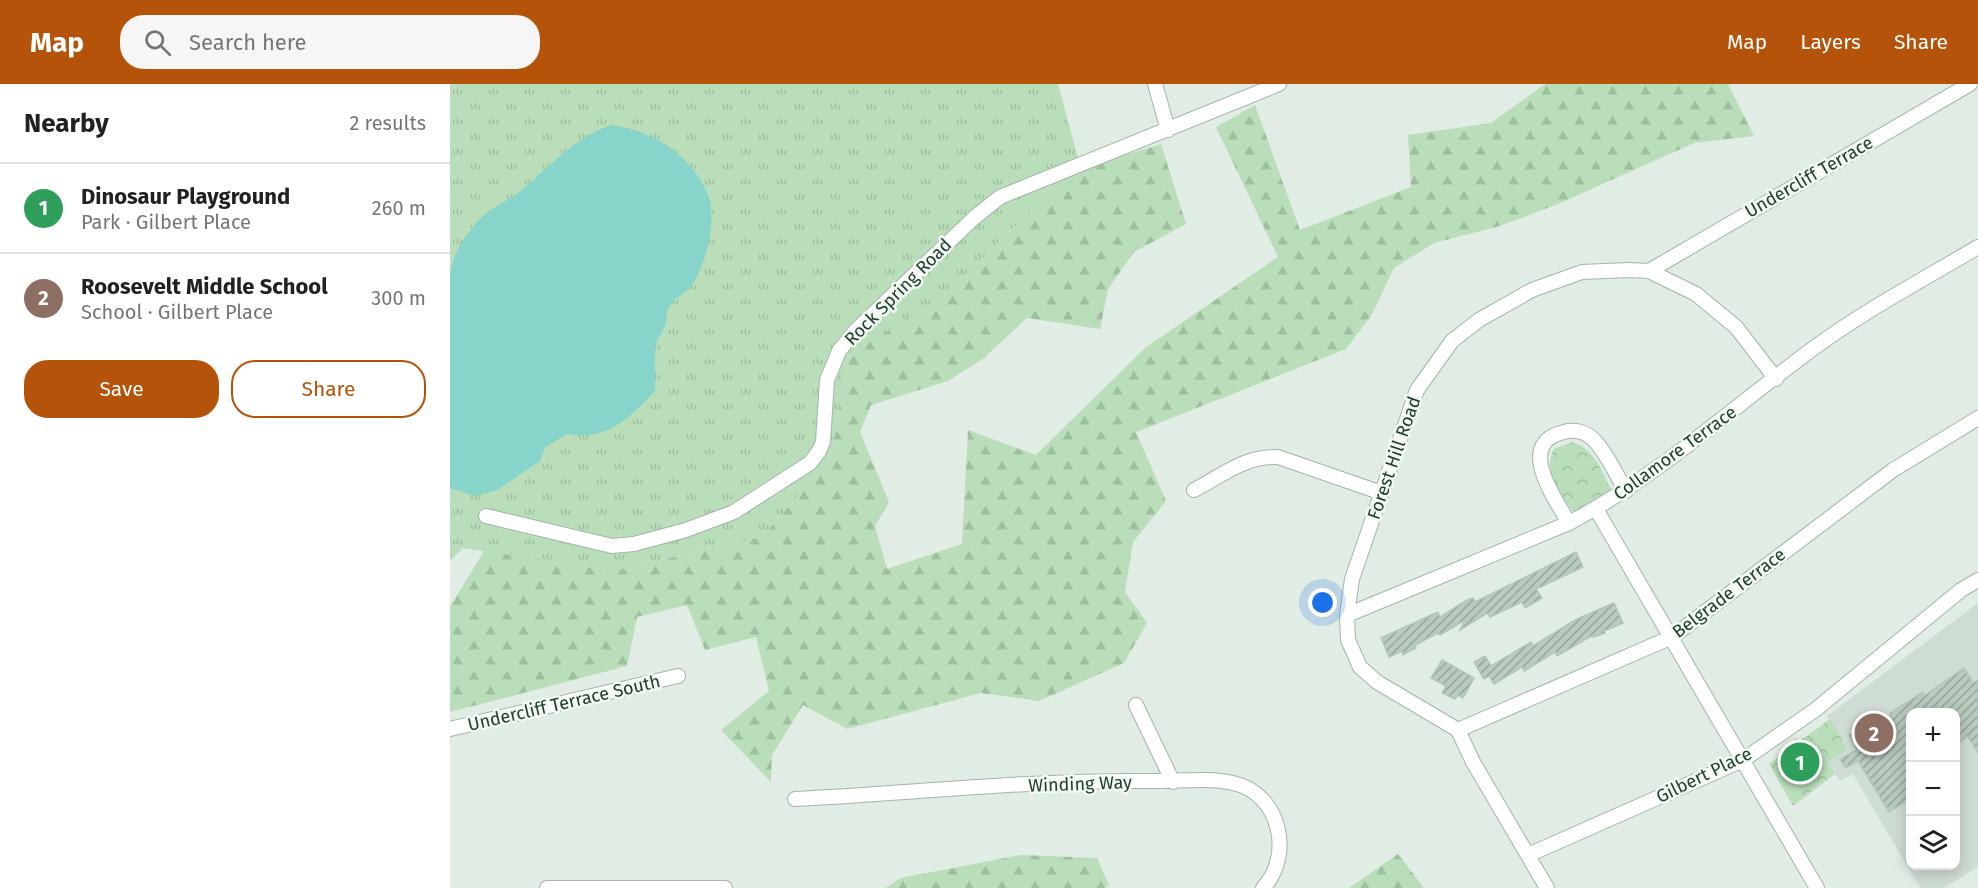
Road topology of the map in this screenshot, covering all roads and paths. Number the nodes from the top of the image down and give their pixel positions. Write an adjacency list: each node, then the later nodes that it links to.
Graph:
1 (1155, 84): 4 (street)
2 (1279, 84): 4 (street, Rock Spring Road)
3 (1970, 84): 6 (street, Undercliff Terrace)
4 (1168, 130): 13 (street, Rock Spring Road)
5 (1978, 247): 7 (street, Collamore Terrace)
6 (1649, 271): 7 (street, Forest Hill Road); 11 (street, Forest Hill Road)
7 (1776, 379): 10 (street, Collamore Terrace)
8 (1978, 418): 17 (street, Belgrade Terrace)
9 (1194, 490): 11 (street)
10 (1626, 491): 12 (street, Collamore Terrace); 14 (street)
11 (1382, 494): 16 (street, Forest Hill Road)
12 (1596, 509): 14 (street, Collamore Terrace); 17 (street)
13 (486, 516)
14 (1569, 523): 16 (street, Collamore Terrace)
15 (1978, 580): 22 (street, Gilbert Place)
16 (1347, 615): 21 (street, Forest Hill Road)
17 (1672, 637): 21 (street, Belgrade Terrace); 22 (street)
18 (678, 676): 20 (street, Undercliff Terrace South)
19 (1136, 705): 23 (street)
20 (450, 729)
21 (1458, 730): 25 (street)
22 (1743, 760): 25 (street, Gilbert Place); 30 (street)
23 (1173, 782): 24 (street, Winding Way); 28 (street, Winding Way)
24 (795, 799)
25 (1528, 855): 29 (street)
26 (547, 888): 27 (street)
27 (725, 888)
28 (1263, 888)
29 (1547, 888)
30 (1815, 888)

